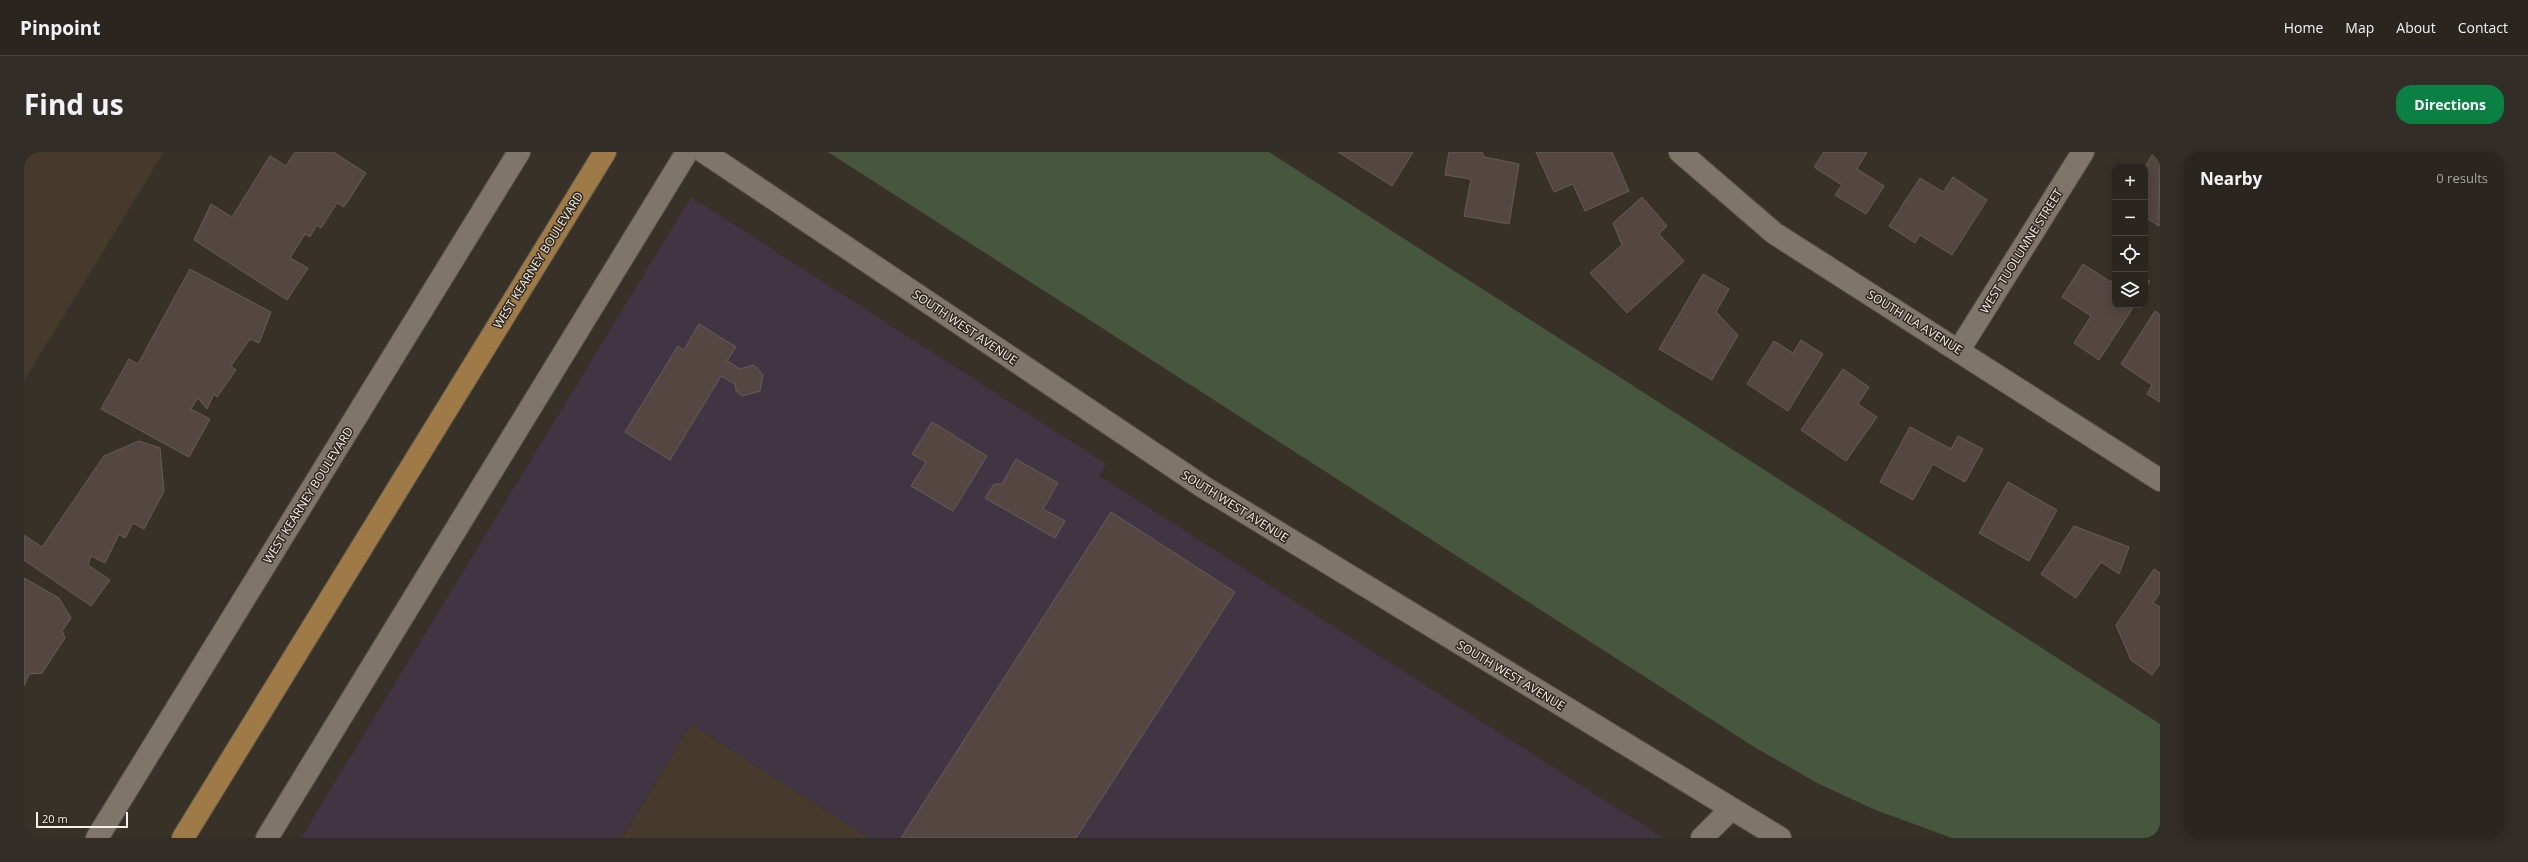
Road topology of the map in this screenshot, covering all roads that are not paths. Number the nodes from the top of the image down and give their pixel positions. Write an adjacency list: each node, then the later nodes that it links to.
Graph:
1 (519, 152): 10 (street, WEST KEARNEY BOULEVARD)
2 (604, 152): 11 (main road, WEST KEARNEY BOULEVARD)
3 (687, 152): 12 (street)
4 (704, 152): 9 (street, SOUTH WEST AVENUE)
5 (1680, 152): 7 (street, SOUTH ILA AVENUE)
6 (2083, 152): 7 (street, WEST TUOLUMNE STREET)
7 (1959, 350): 8 (street, SOUTH ILA AVENUE)
8 (2160, 480)
9 (1731, 809): 13 (street); 14 (street, SOUTH WEST AVENUE)
10 (97, 838)
11 (183, 838)
12 (267, 838)
13 (1702, 838)
14 (1780, 838)

